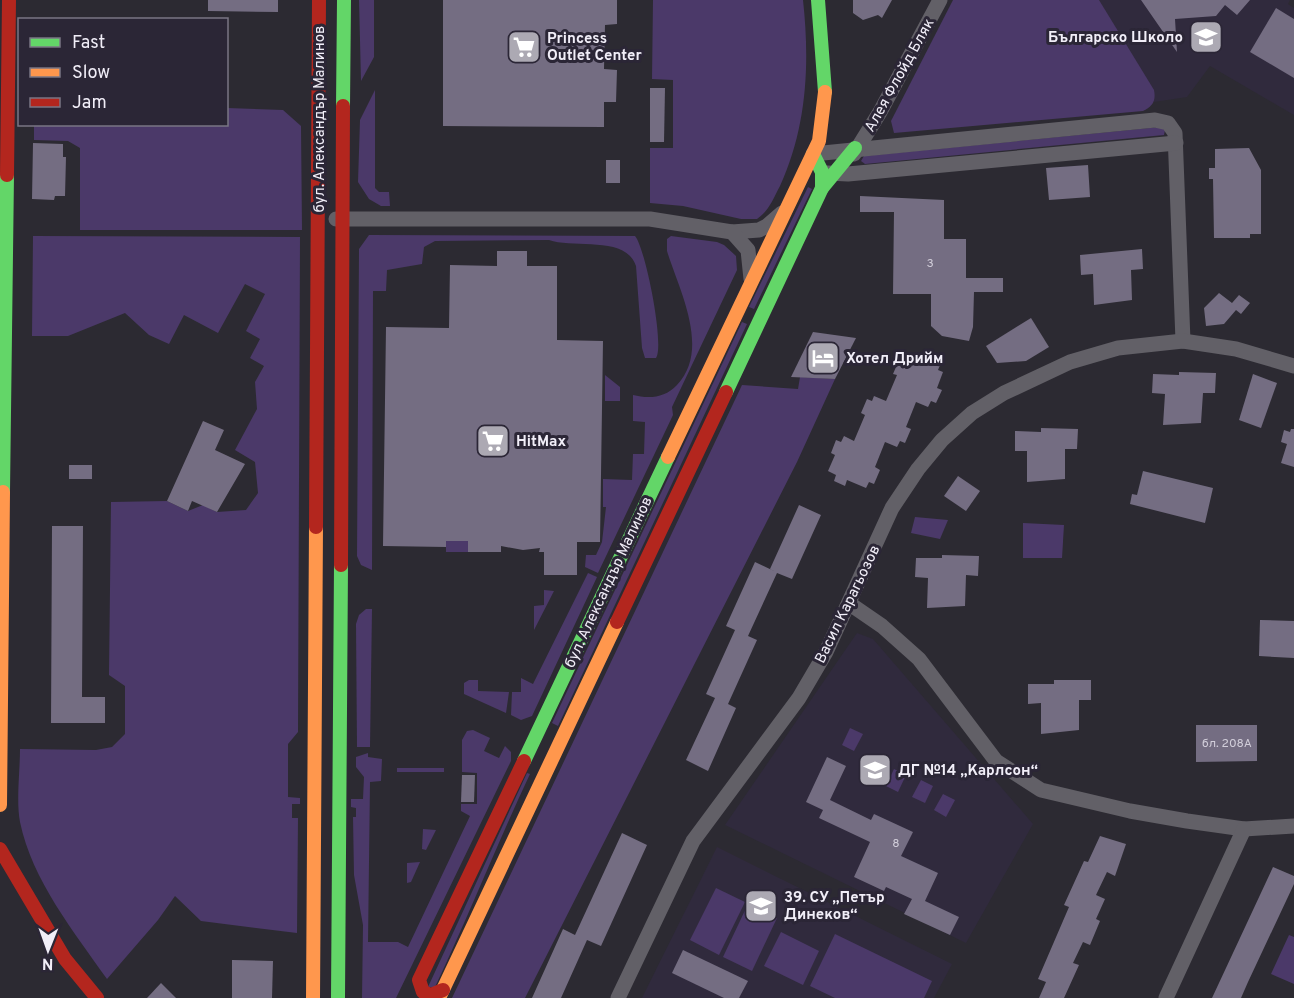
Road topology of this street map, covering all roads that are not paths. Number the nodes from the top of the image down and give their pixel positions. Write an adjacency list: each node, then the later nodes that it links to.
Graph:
1 (9, 0): 19 (street)
2 (319, 0): 17 (street, бул. Александър Малинов)
3 (344, 0): 15 (street, бул. Александър Малинов)
4 (818, 0): 10 (street, бул. Александър Малинов)
5 (940, 0): 6 (street, Алея Флойд Бляк)
6 (880, 112): 8 (street); 9 (street, Алея Флойд Бляк)
7 (1176, 143): 8 (street); 11 (street); 20 (street)
8 (898, 144): 9 (street)
9 (855, 148): 10 (street); 10 (street, Алея Флойд Бляк); 11 (street, Алея Флойд Бляк)
10 (819, 166): 11 (street); 12 (street, бул. Александър Малинов); 13 (street, Алея Флойд Бляк)
11 (865, 172)
12 (797, 186): 13 (street); 14 (street, бул. Александър Малинов)
13 (822, 188): 27 (street, бул. Александър Малинов)
14 (785, 209): 16 (street); 18 (street, бул. Александър Малинов)
15 (342, 218): 16 (street); 17 (street, бул. Александър Малинов); 30 (street, бул. Александър Малинов)
16 (732, 232): 18 (street)
17 (319, 238): 29 (street, бул. Александър Малинов)
18 (750, 279): 27 (street, бул. Александър Малинов)
19 (3, 288): 23 (street)
20 (1183, 341): 21 (street, Васил Карагьозов); 22 (street, Васил Карагьозов)
21 (1294, 366)
22 (850, 604): 25 (street); 31 (street, Васил Карагьозов)
23 (0, 805)
24 (1294, 826): 25 (street)
25 (1244, 829): 32 (street)
26 (0, 852): 28 (street)
27 (441, 994)
28 (97, 998)
29 (313, 998)
30 (338, 998)
31 (618, 998)
32 (1166, 998)

